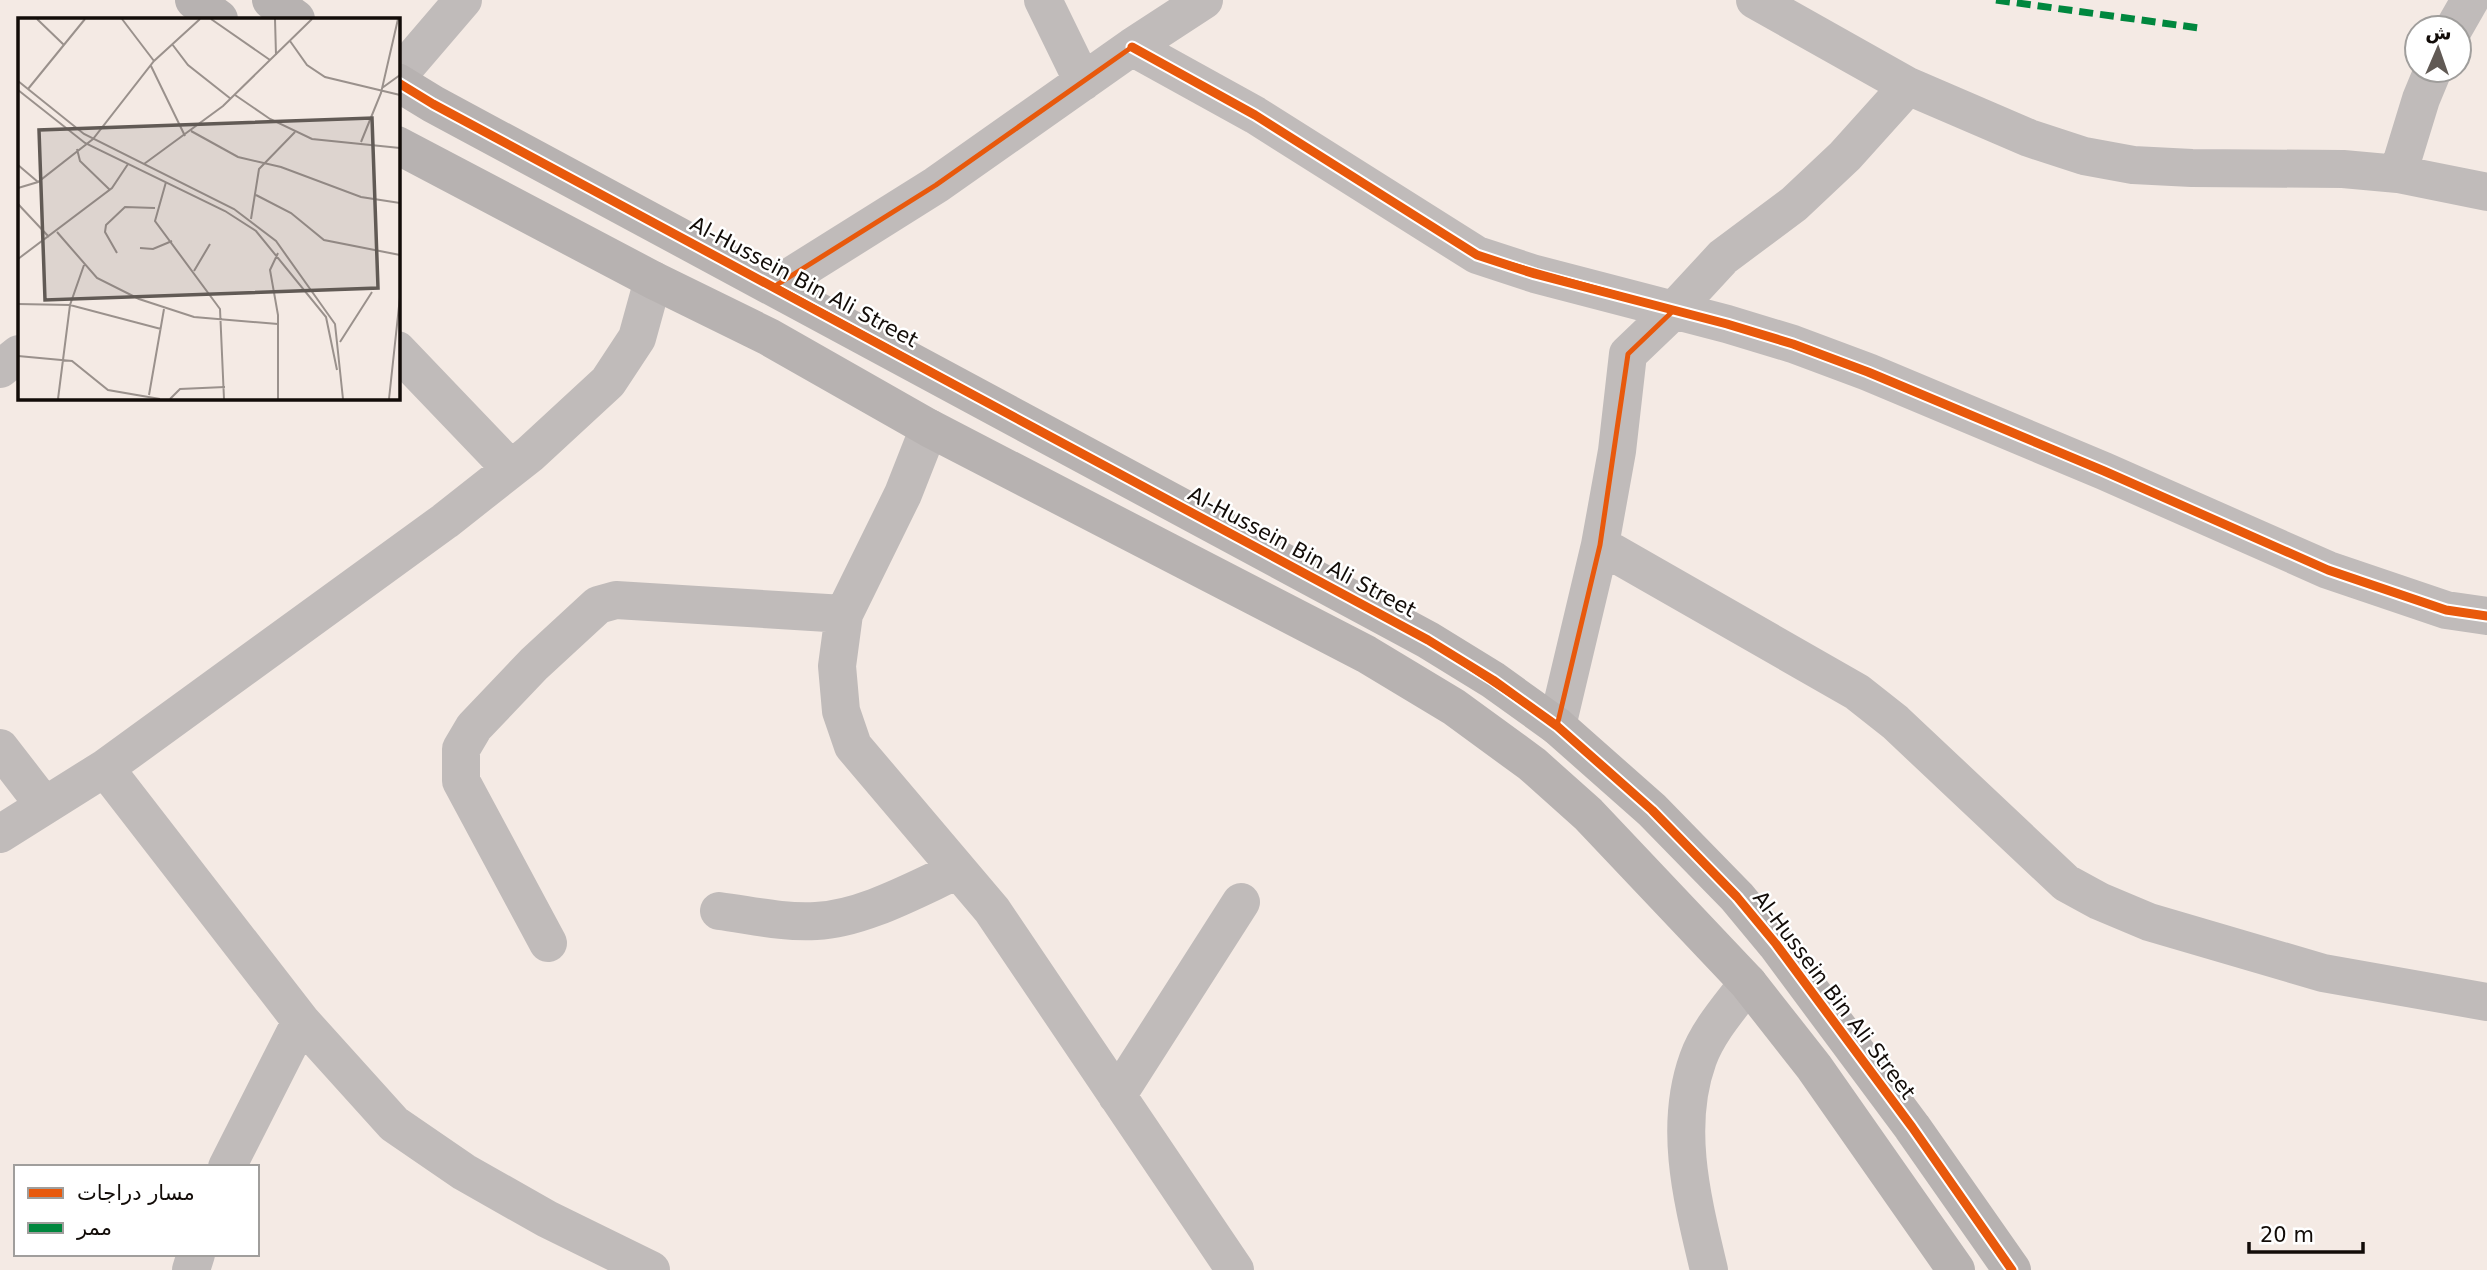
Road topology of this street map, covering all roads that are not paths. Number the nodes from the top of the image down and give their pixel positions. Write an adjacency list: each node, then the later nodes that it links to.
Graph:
1 (194, 0): 7 (street)
2 (271, 0): 8 (street)
3 (463, 0): 10 (street)
4 (1043, 0): 12 (street)
5 (1204, 0): 9 (street)
6 (1755, 0): 14 (street)
7 (218, 18)
8 (295, 18)
9 (1132, 47): 12 (street); 20 (street)
10 (399, 78)
11 (399, 81): 19 (street, Al-Hussein Bin Ali Street)
12 (1083, 82): 19 (street)
13 (2427, 84): 16 (street)
14 (1908, 86): 16 (street); 20 (street)
15 (399, 146): 18 (street)
16 (2398, 174): 17 (street)
17 (2487, 192)
18 (653, 280): 24 (street); 25 (street)
19 (775, 286): 29 (street, Al-Hussein Bin Ali Street)
20 (1674, 310): 26 (street); 28 (street)
21 (399, 352): 25 (street)
22 (18, 355): 23 (street)
23 (0, 369)
24 (929, 428): 27 (street); 38 (street)
25 (511, 469): 31 (street)
26 (1600, 545): 29 (street); 39 (street)
27 (844, 614): 34 (street); 37 (street)
28 (2487, 616)
29 (1557, 726): 47 (street, Al-Hussein Bin Ali Street)
30 (0, 748): 32 (street)
31 (105, 768): 32 (street); 40 (street)
32 (44, 805): 33 (street)
33 (0, 834)
34 (958, 870): 36 (street); 41 (street)
35 (1241, 902): 41 (street)
36 (719, 911)
37 (548, 943)
38 (1748, 983): 45 (street); 46 (street)
39 (2487, 1002)
40 (301, 1021): 42 (street); 43 (street)
41 (1117, 1096): 44 (street)
42 (228, 1165)
43 (651, 1270)
44 (1235, 1270)
45 (1709, 1270)
46 (1956, 1270)
47 (2012, 1270)

